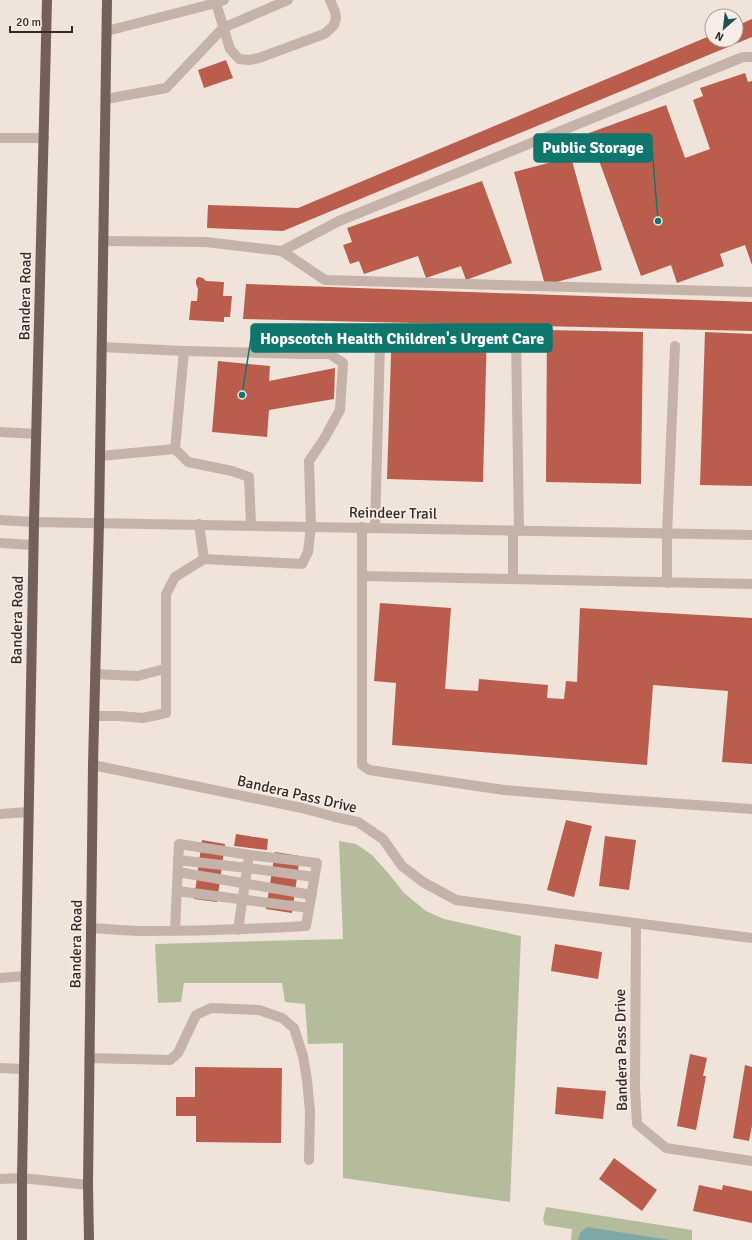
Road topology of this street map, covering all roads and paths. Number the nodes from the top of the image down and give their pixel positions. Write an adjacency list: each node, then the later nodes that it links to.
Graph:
1 (47, 0): 11 (main road, Bandera Road)
2 (107, 0): 7 (main road, Bandera Road)
3 (288, 0): 6 (street)
4 (330, 0): 6 (street)
5 (220, 2): 6 (street); 7 (street)
6 (223, 28): 9 (street)
7 (107, 31): 9 (main road, Bandera Road)
8 (752, 57): 13 (street)
9 (106, 99): 12 (main road, Bandera Road)
10 (0, 138): 11 (street)
11 (44, 138): 21 (main road, Bandera Road)
12 (103, 241): 13 (street); 18 (main road, Bandera Road)
13 (282, 251): 14 (street)
14 (752, 292)
15 (516, 336): 32 (street)
16 (380, 344): 31 (street)
17 (675, 346): 33 (street)
18 (102, 347): 19 (street); 23 (main road, Bandera Road)
19 (184, 351): 22 (street); 29 (street)
20 (0, 432): 21 (street)
21 (36, 434): 25 (main road, Bandera Road)
22 (175, 449): 23 (street); 28 (street)
23 (100, 456): 26 (main road, Bandera Road)
24 (0, 520): 25 (street, Reindeer Trail)
25 (34, 522): 26 (street, Reindeer Trail); 36 (main road, Bandera Road)
26 (99, 523): 27 (street, Reindeer Trail); 43 (main road, Bandera Road)
27 (199, 524): 28 (street, Reindeer Trail); 37 (street)
28 (251, 526): 29 (street, Reindeer Trail)
29 (311, 527): 30 (street, Reindeer Trail); 37 (street)
30 (362, 528): 31 (street, Reindeer Trail); 38 (street)
31 (375, 528): 32 (street, Reindeer Trail)
32 (516, 531): 33 (street, Reindeer Trail); 39 (street)
33 (667, 534): 34 (street, Reindeer Trail); 40 (street)
34 (752, 535)
35 (0, 543): 36 (street)
36 (33, 546): 47 (main road, Bandera Road)
37 (204, 559): 42 (street)
38 (362, 576): 39 (street); 46 (street)
39 (513, 579): 40 (street)
40 (667, 582): 41 (street)
41 (752, 584)
42 (165, 669): 43 (street); 44 (street)
43 (95, 674): 44 (main road, Bandera Road)
44 (94, 716): 45 (main road, Bandera Road)
45 (93, 765): 59 (street, Bandera Pass Drive); 60 (main road, Bandera Road)
46 (752, 809)
47 (28, 812): 48 (street); 64 (main road, Bandera Road)
48 (0, 814)
49 (250, 855): 50 (street); 51 (street); 53 (street)
50 (178, 860): 51 (street); 52 (street)
51 (248, 868): 53 (street); 54 (street)
52 (178, 872): 54 (street); 55 (street)
53 (314, 877): 56 (street)
54 (245, 884): 56 (street); 57 (street)
55 (177, 891): 57 (street); 62 (street)
56 (312, 895): 58 (street)
57 (242, 899): 58 (street); 61 (street)
58 (309, 908): 61 (street)
59 (636, 923): 63 (street, Bandera Pass Drive); 70 (street, Bandera Pass Drive)
60 (91, 928): 62 (street); 66 (main road, Bandera Road)
61 (238, 930): 62 (street)
62 (175, 931)
63 (752, 938)
64 (25, 976): 65 (street); 68 (main road, Bandera Road)
65 (0, 978)
66 (90, 1058): 69 (street); 73 (main road, Bandera Road)
67 (0, 1068): 68 (street)
68 (24, 1069): 71 (main road, Bandera Road)
69 (309, 1160)
70 (752, 1161)
71 (22, 1178): 72 (street); 73 (street); 74 (main road, Bandera Road)
72 (0, 1179)
73 (88, 1185): 75 (main road, Bandera Road)
74 (22, 1240)
75 (89, 1240)

